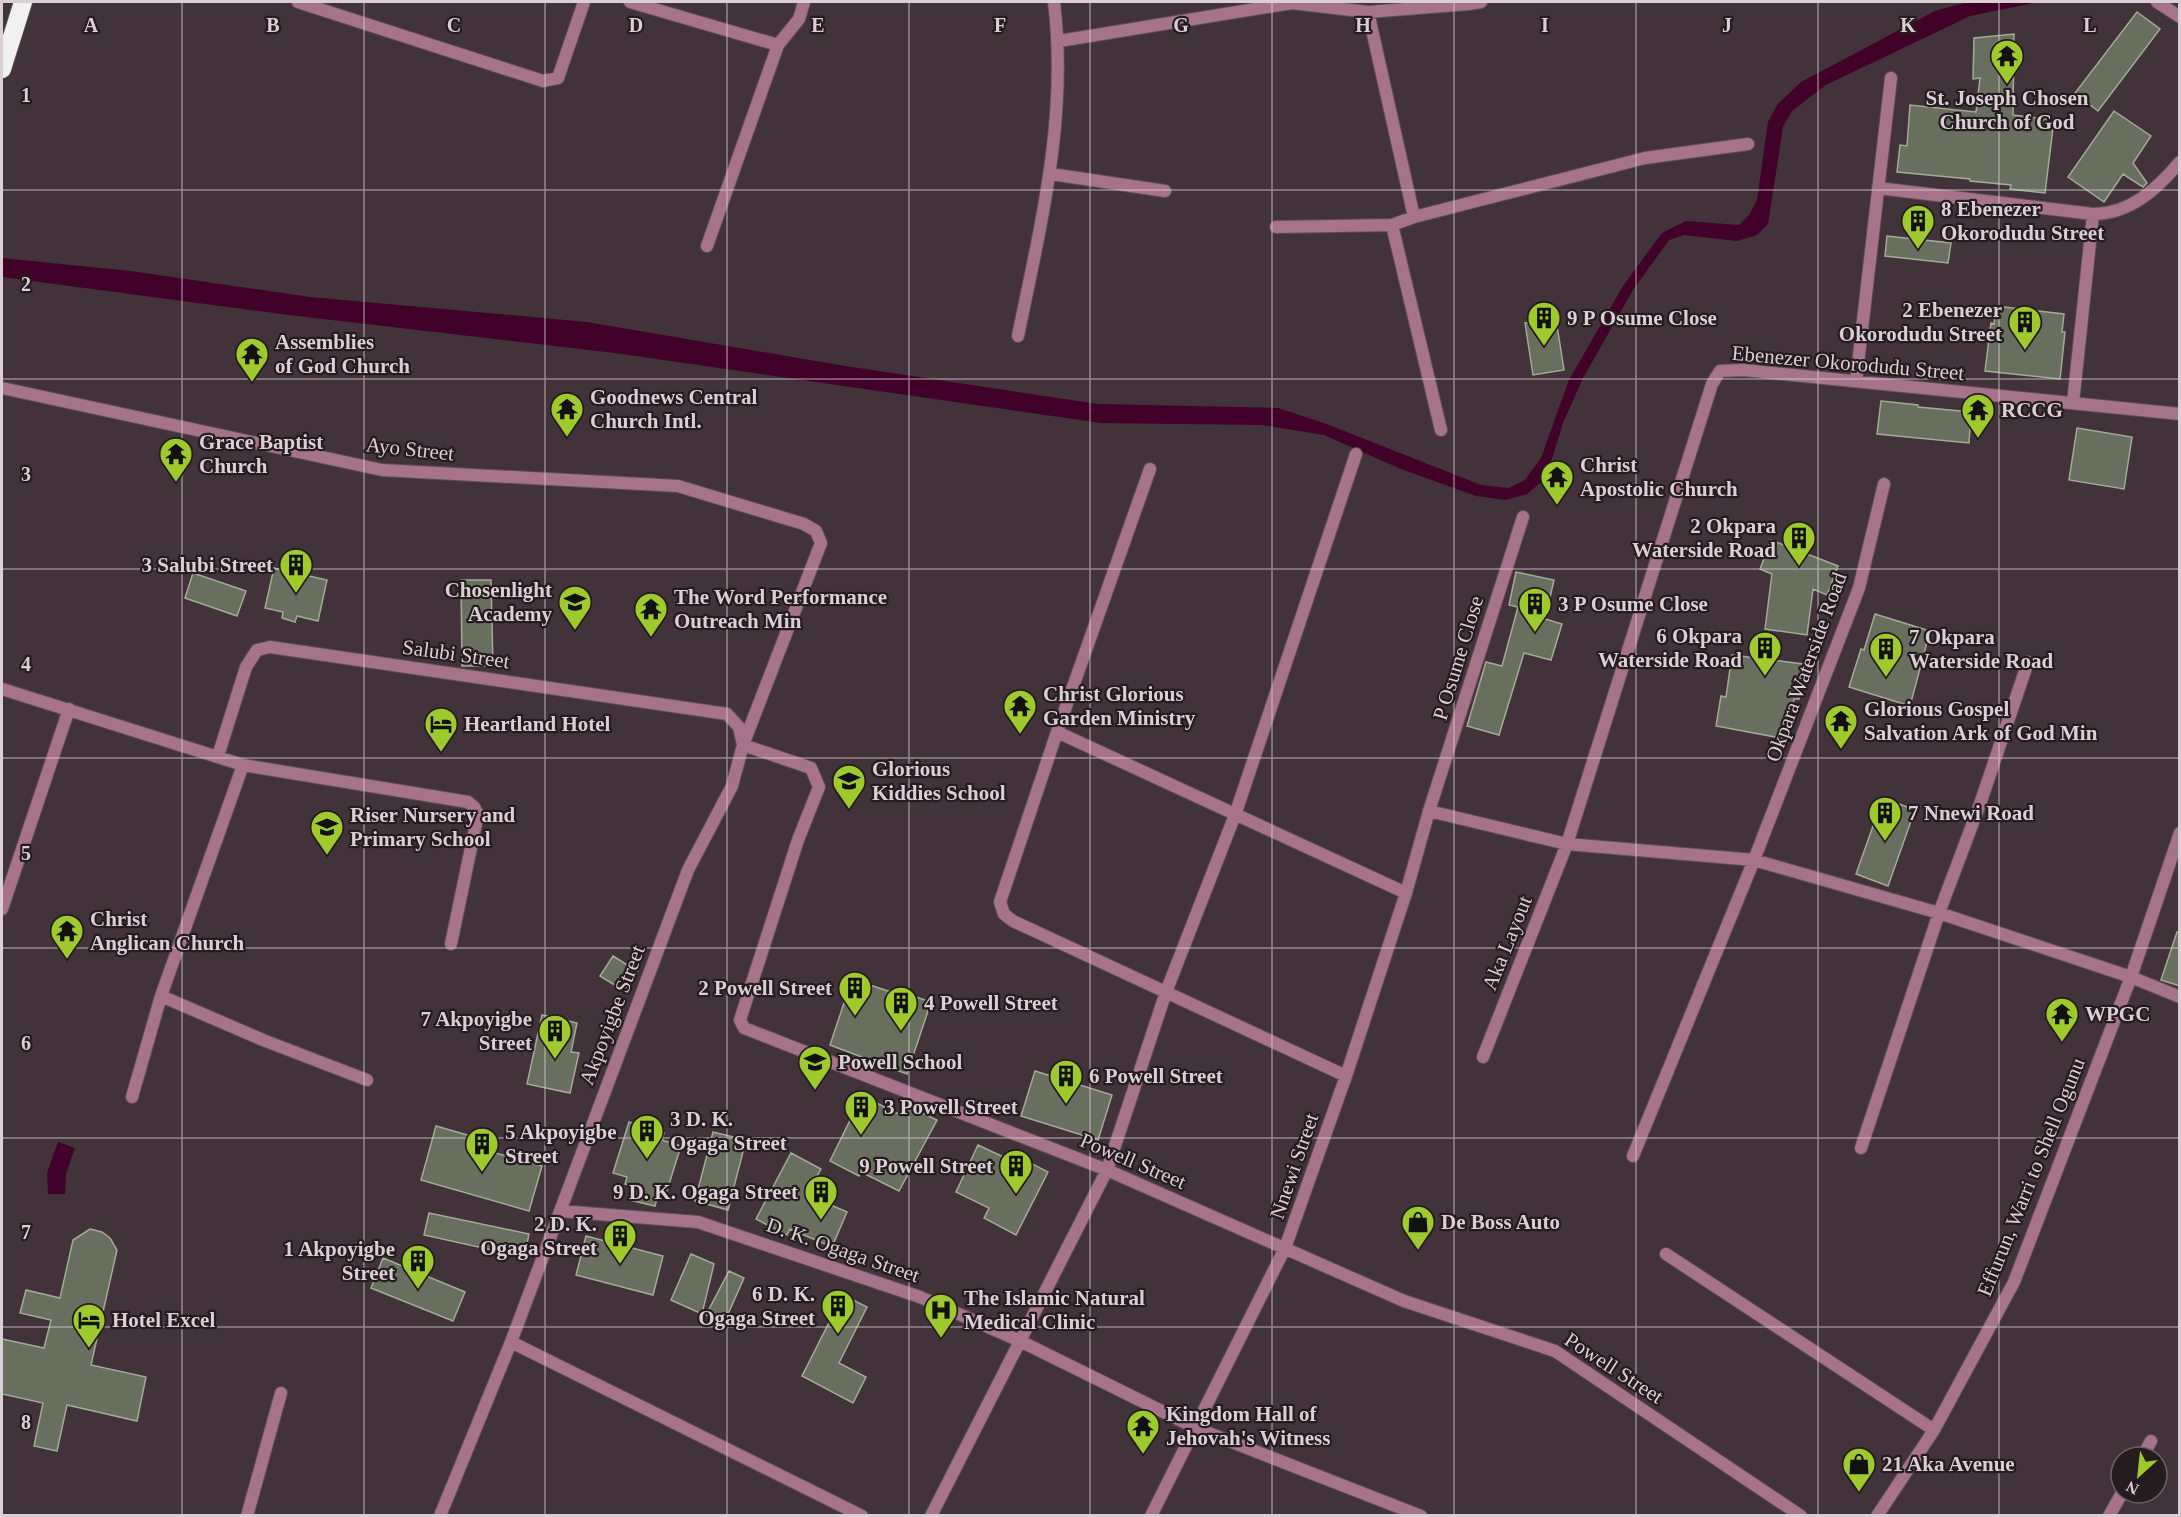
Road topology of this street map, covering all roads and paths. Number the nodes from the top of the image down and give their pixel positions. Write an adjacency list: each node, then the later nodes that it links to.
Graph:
1 (23, 2): 13 (highway)
2 (298, 2): 3 (street)
3 (584, 2)
4 (630, 2): 12 (street)
5 (804, 2): 12 (street)
6 (1054, 2): 11 (street)
7 (1481, 2): 9 (street)
8 (2157, 2): 10 (street)
9 (1368, 12): 11 (street); 21 (street)
10 (2180, 17)
11 (1059, 41): 17 (street)
12 (778, 45): 24 (street)
13 (2, 69)
14 (1891, 78): 18 (street)
15 (1748, 144): 21 (street)
16 (2180, 162): 20 (street)
17 (1051, 174): 19 (street); 25 (street)
18 (1878, 188): 20 (street); 26 (street)
19 (1165, 191)
20 (2093, 214): 28 (street)
21 (1414, 217): 22 (street)
22 (1392, 225): 23 (street); 30 (street)
23 (1276, 227)
24 (707, 246)
25 (1018, 336)
26 (1856, 381): 28 (street, Ebenezer Okorodudu Street); 46 (street, Ebenezer Okorodudu Street)
27 (2, 388): 35 (street, Ayo Street)
28 (2073, 403): 29 (street, Ebenezer Okorodudu Street)
29 (2180, 414)
30 (1441, 430)
31 (1356, 454): 44 (street)
32 (1150, 469): 39 (street)
33 (1884, 484): 47 (street, Okpara Waterside Road)
34 (1522, 517): 43 (street, P Osume Close)
35 (816, 531): 40 (street, Akpoyigbe Street)
36 (2028, 662): 50 (street)
37 (2, 689): 38 (street)
38 (69, 709): 41 (street); 49 (street)
39 (1057, 732): 44 (street); 53 (street)
40 (743, 745): 41 (street, Salubi Street); 62 (street, Powell Street); 63 (street, Akpoyigbe Street)
41 (218, 756): 42 (street)
42 (243, 765): 51 (street); 54 (street)
43 (1429, 811): 46 (street); 48 (street, Nnewi Street)
44 (1235, 815): 48 (street); 53 (street)
45 (2180, 833): 52 (street, Effurun, Warri to Shell Ogunu)
46 (1568, 844): 47 (street); 56 (street, Aka Layout)
47 (1754, 860): 50 (street); 61 (street, Okpara Waterside Road)
48 (1406, 892): 57 (street, Nnewi Street)
49 (2, 909)
50 (1939, 913): 52 (street); 60 (street)
51 (451, 944)
52 (2131, 977): 55 (street); 70 (street, Effurun, Warri to Shell Ogunu)
53 (1166, 992): 57 (street); 62 (street)
54 (161, 996): 58 (street); 59 (street)
55 (2180, 997)
56 (1483, 1057)
57 (1346, 1076): 64 (street, Nnewi Street)
58 (367, 1080)
59 (132, 1097)
60 (1861, 1148)
61 (1633, 1156)
62 (1107, 1170): 64 (street, Powell Street); 66 (street)
63 (560, 1211): 66 (street, D. K. Ogaga Street); 67 (street, Akpoyigbe Street)
64 (1285, 1248): 69 (street, Nnewi Street); 80 (street, Powell Street)
65 (1666, 1254): 70 (street)
66 (1020, 1341): 69 (street, D. K. Ogaga Street); 77 (street)
67 (511, 1342): 75 (street, Akpoyigbe Street); 76 (street)
68 (281, 1393): 74 (street)
69 (1196, 1428): 78 (street, Nnewi Street); 79 (street, D. K. Ogaga Street)
70 (1934, 1430): 73 (street, Effurun, Warri to Shell Ogunu)
71 (2151, 1441): 72 (street)
72 (2149, 1445)
73 (1879, 1512): 81 (street)
74 (247, 1515)
75 (440, 1515)
76 (862, 1515)
77 (931, 1515)
78 (1151, 1515)
79 (1421, 1515)
80 (1801, 1515)
81 (1894, 1515)

